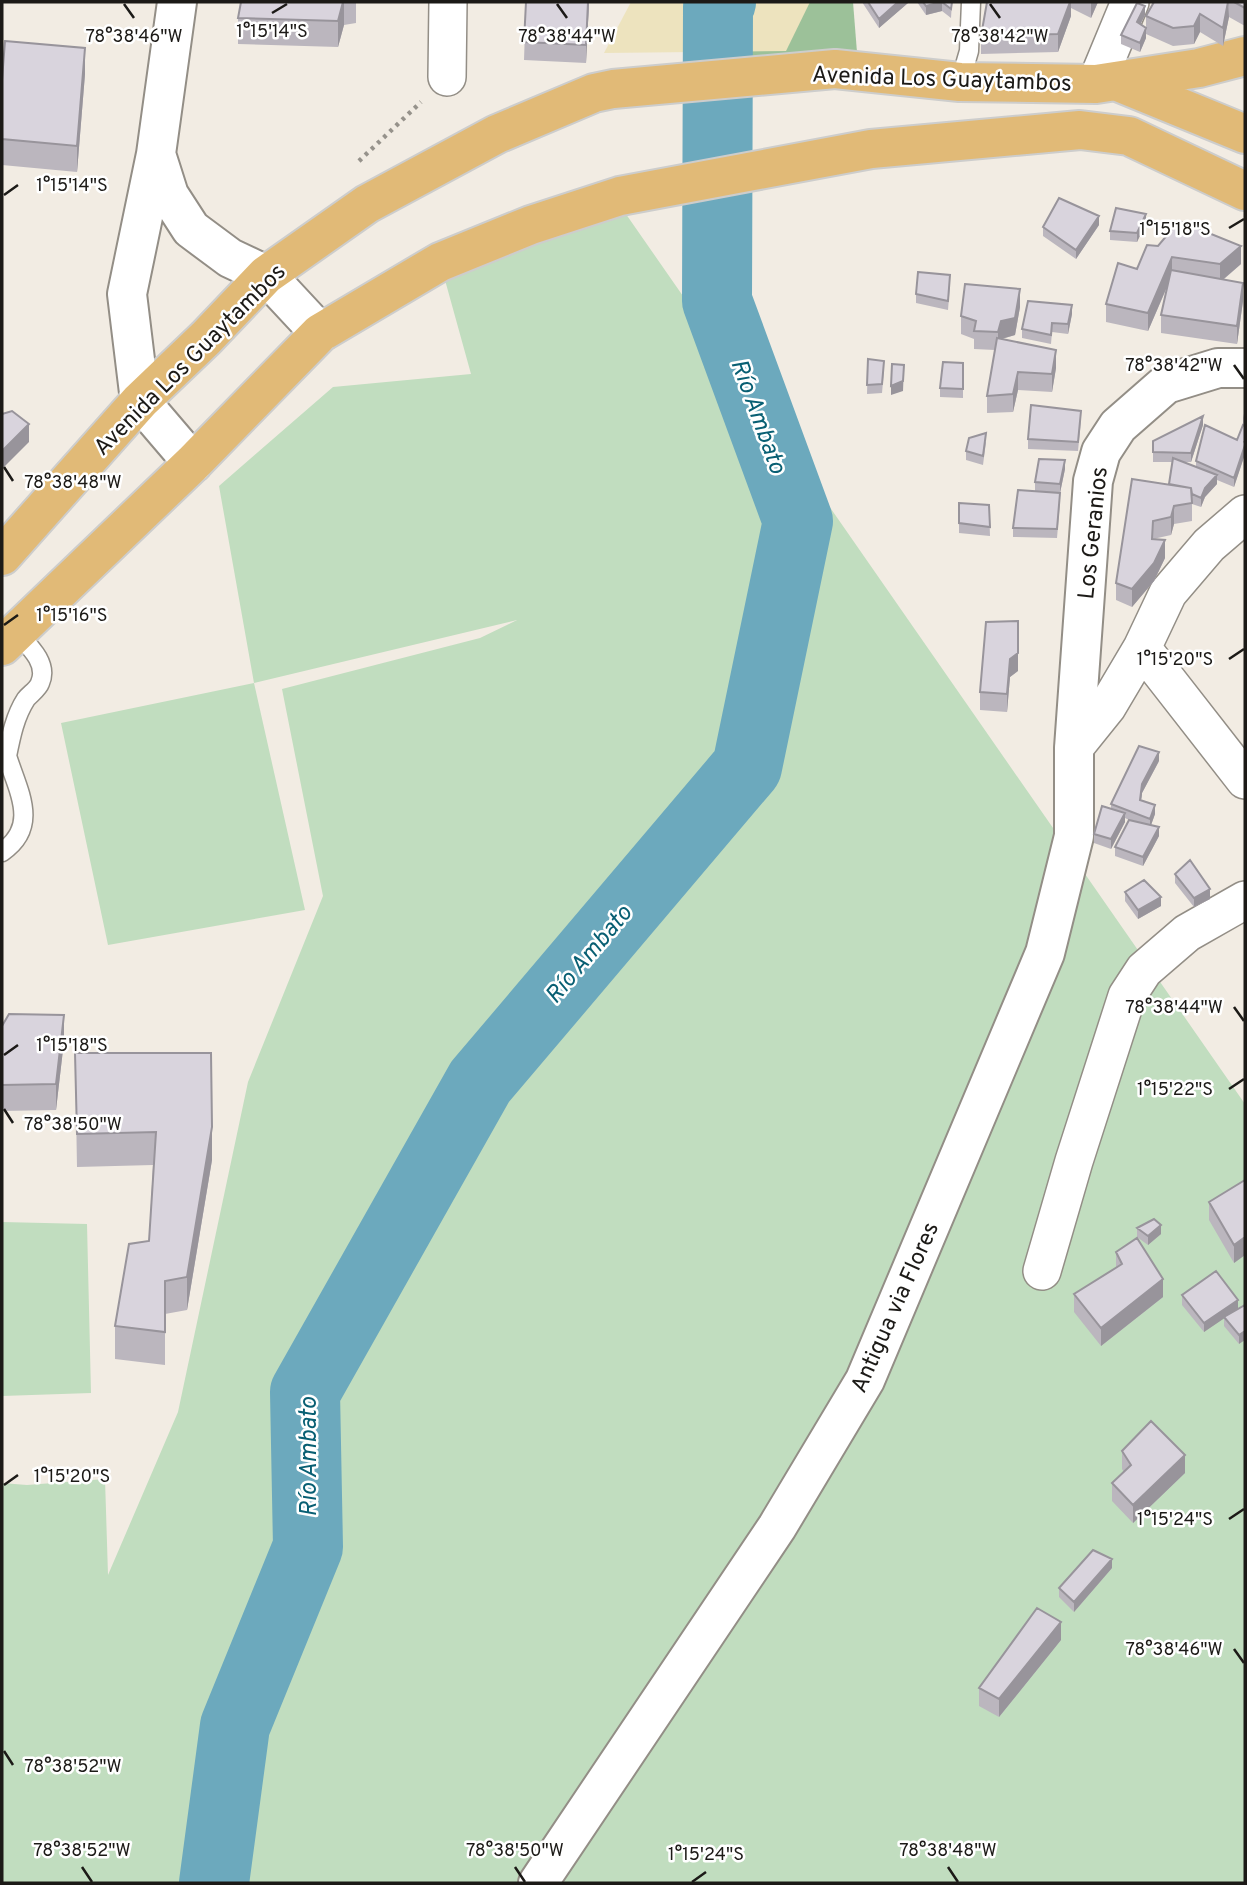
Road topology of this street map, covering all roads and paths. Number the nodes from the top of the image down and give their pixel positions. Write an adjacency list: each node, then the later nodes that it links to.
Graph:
1 (177, 2): 10 (street)
2 (448, 2): 6 (street)
3 (971, 2): 7 (lane)
4 (1130, 2): 8 (street)
5 (1245, 56): 8 (main road)
6 (447, 77): 12 (path)
7 (960, 82): 8 (main road, Avenida Los Guaytambos); 12 (main road, Avenida Los Guaytambos)
8 (1107, 83): 9 (main road, Avenida Los Guaytambos)
9 (1245, 134)
10 (156, 154): 13 (street); 16 (street)
11 (1245, 191): 14 (main road)
12 (367, 204): 13 (main road, Avenida Los Guaytambos)
13 (266, 275): 14 (street); 16 (main road, Avenida Los Guaytambos)
14 (320, 333): 17 (main road)
15 (1245, 368): 22 (street, Los Geranios)
16 (140, 401): 17 (street); 19 (main road, Avenida Los Guaytambos)
17 (193, 463): 20 (main road)
18 (1245, 514): 21 (street)
19 (2, 556)
20 (9, 639): 23 (lane)
21 (1142, 648): 22 (street); 24 (street)
22 (1074, 748): 28 (street, Antigua via Flores)
23 (4, 758): 25 (lane)
24 (1245, 780)
25 (2, 852)
26 (1245, 900): 27 (street)
27 (1042, 1271)
28 (538, 1883)

